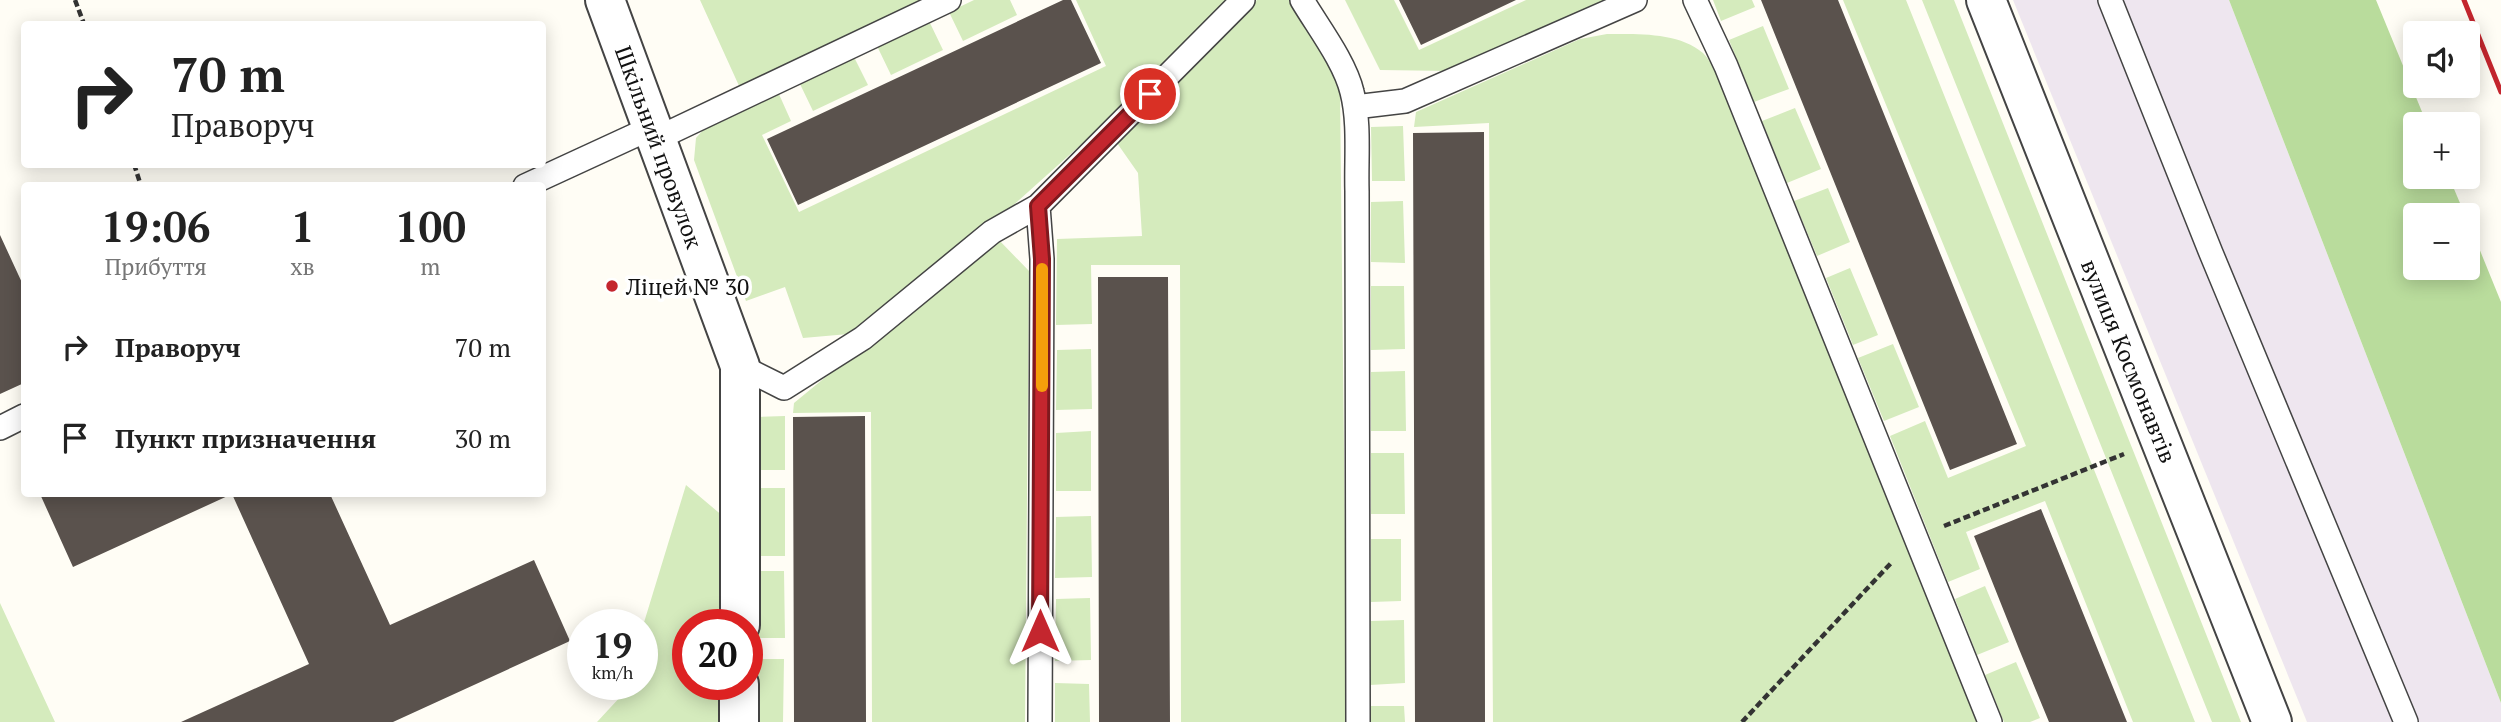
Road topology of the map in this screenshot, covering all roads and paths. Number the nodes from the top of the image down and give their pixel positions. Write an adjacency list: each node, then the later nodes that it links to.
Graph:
1 (75, 0): 10 (path)
2 (606, 0): 12 (street, Шкільний провулок)
3 (949, 0): 12 (lane)
4 (1243, 0): 14 (lane)
5 (1302, 0): 11 (lane)
6 (1635, 0): 11 (lane)
7 (1695, 0): 19 (lane)
8 (1986, 0): 18 (street, вулиця Космонавтів)
9 (2110, 0): 28 (lane)
10 (82, 21)
11 (1355, 107): 24 (lane)
12 (656, 132): 13 (lane); 15 (street, Шкільний провулок)
13 (535, 182)
14 (1038, 206): 15 (lane); 23 (lane)
15 (740, 366): 20 (street, Шкільний провулок)
16 (21, 418): 17 (lane)
17 (0, 428)
18 (2160, 440): 19 (path); 27 (street, вулиця Космонавтів)
19 (1917, 536): 25 (path); 26 (lane)
20 (740, 609)
21 (739, 700): 22 (street)
22 (739, 722)
23 (1040, 722)
24 (1358, 722)
25 (1742, 722)
26 (1990, 722)
27 (2272, 722)
28 (2406, 722)

